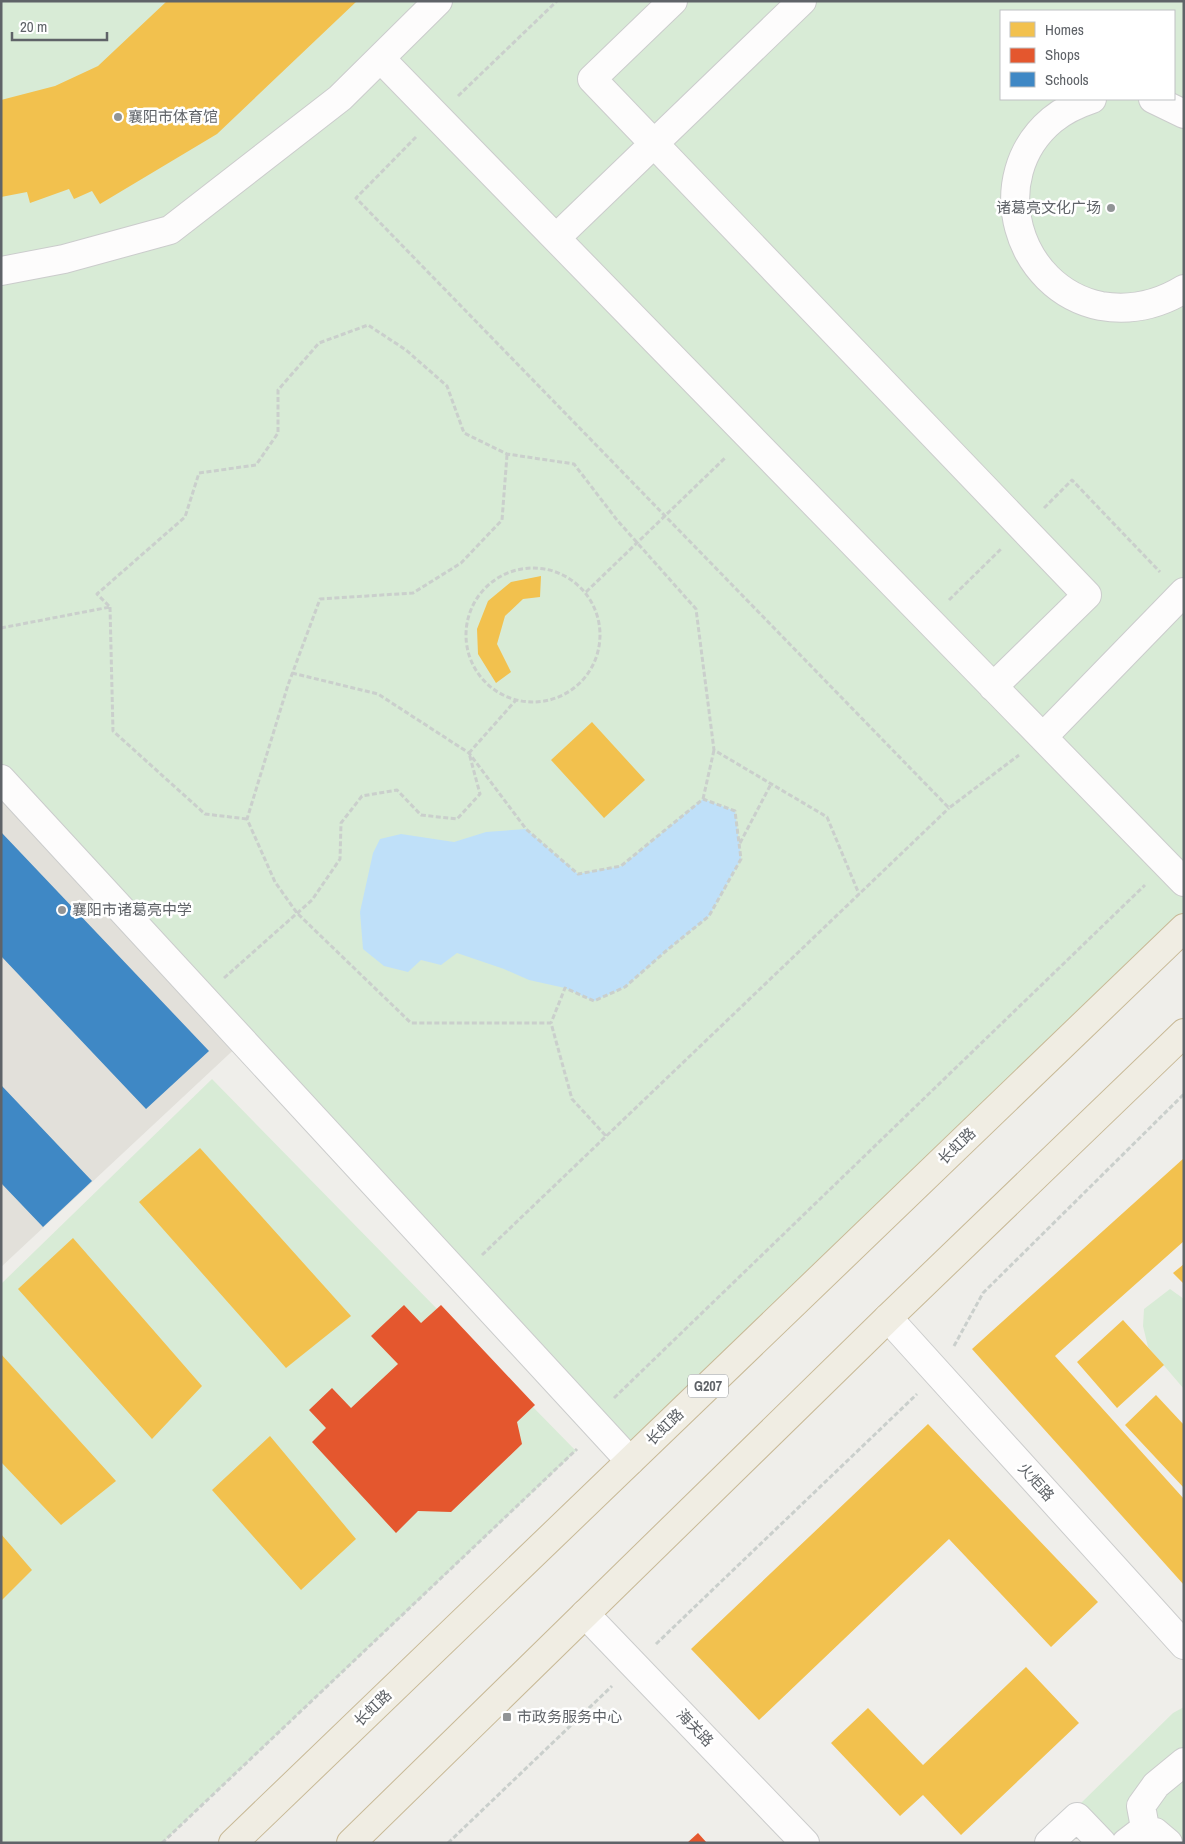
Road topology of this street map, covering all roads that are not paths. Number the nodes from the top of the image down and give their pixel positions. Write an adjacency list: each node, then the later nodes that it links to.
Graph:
1 (438, 1): 4 (street)
2 (673, 1): 8 (street)
3 (802, 1): 8 (street)
4 (381, 59): 9 (street); 10 (street)
5 (1089, 100): 11 (street)
6 (1154, 100): 7 (street)
7 (1184, 114)
8 (654, 144): 9 (street); 13 (street)
9 (556, 238): 13 (street)
10 (1, 271)
11 (1184, 289)
12 (1184, 592): 14 (street)
13 (993, 687): 14 (street)
14 (1043, 737): 16 (street)
15 (1, 779): 20 (street)
16 (1175, 873)
17 (1184, 928): 20 (highway, 长虹路 / G207)
18 (1184, 1032): 19 (highway)
19 (888, 1318): 21 (highway); 22 (street, 火炬路)
20 (630, 1461): 25 (highway, 长虹路 / G207)
21 (586, 1614): 26 (highway); 27 (street, 海关路)
22 (1184, 1645)
23 (1184, 1762): 24 (street)
24 (1147, 1839)
25 (232, 1843)
26 (351, 1843)
27 (805, 1843)
28 (1049, 1843): 29 (street)
29 (1102, 1843)

